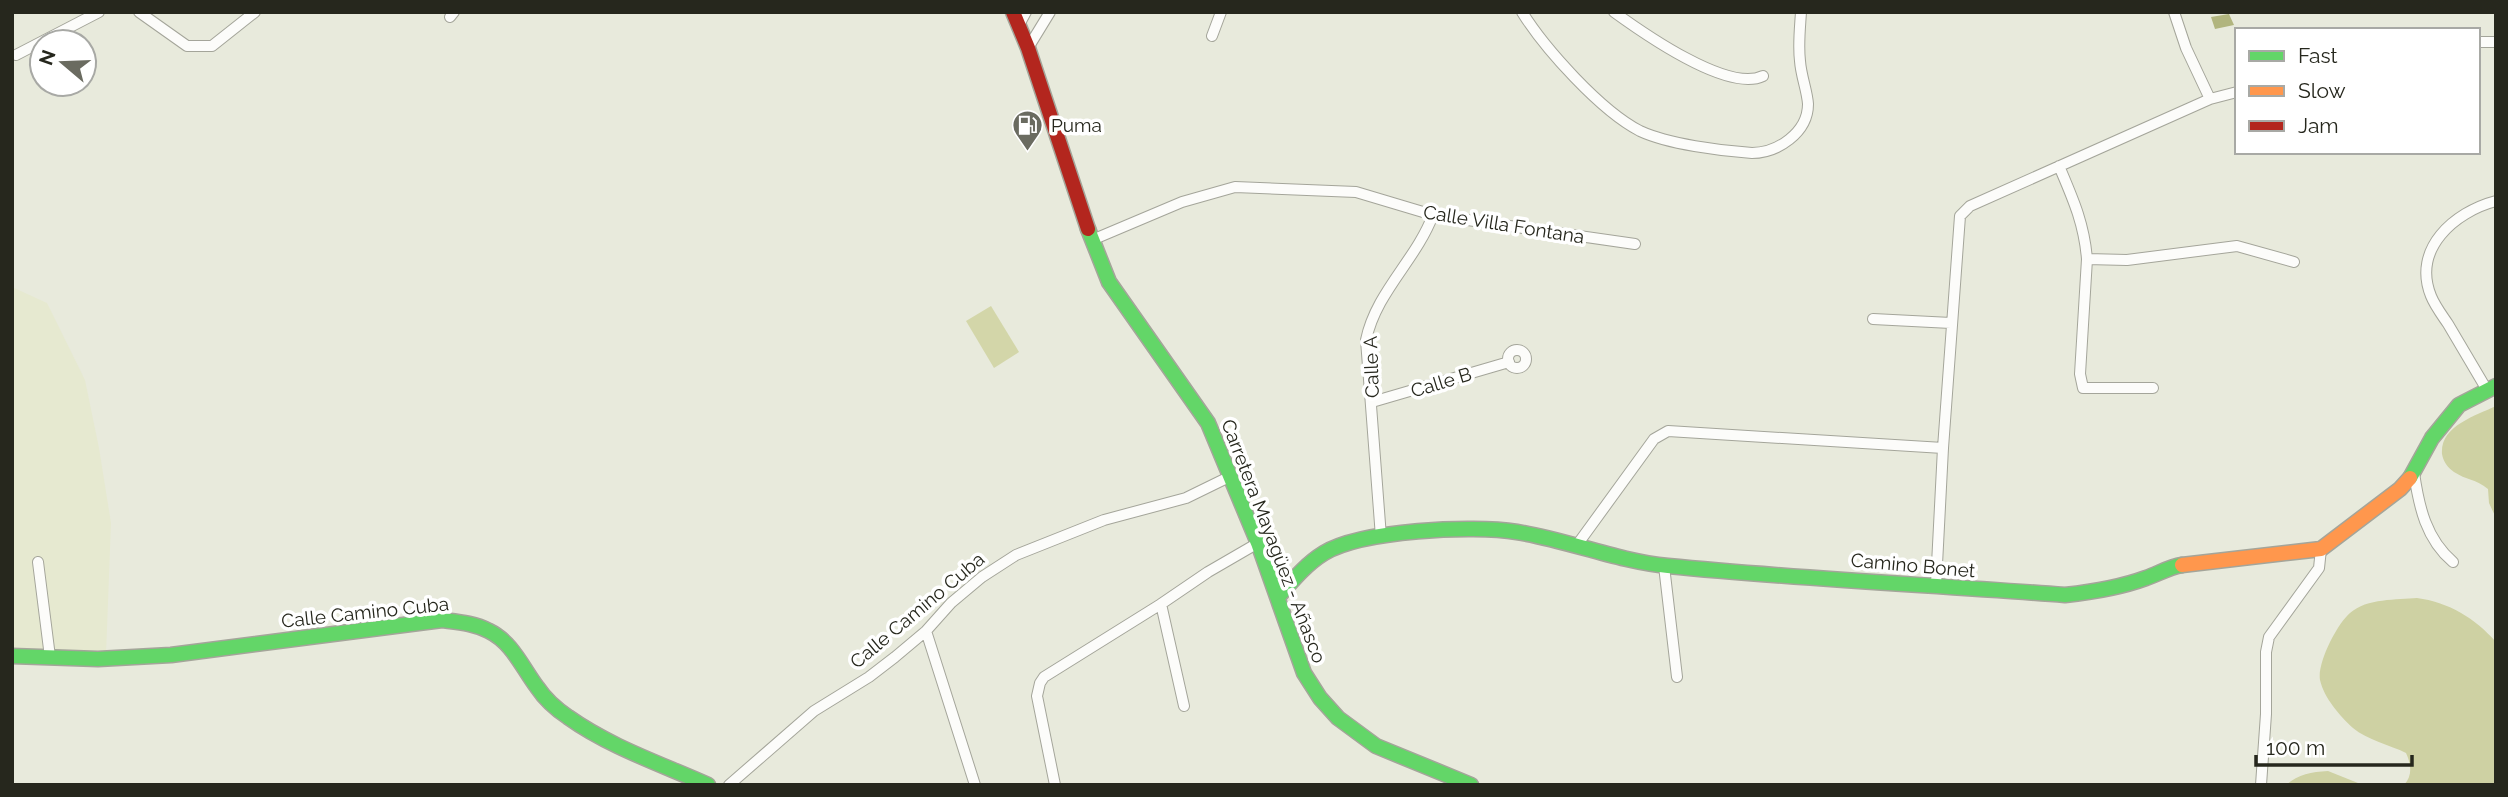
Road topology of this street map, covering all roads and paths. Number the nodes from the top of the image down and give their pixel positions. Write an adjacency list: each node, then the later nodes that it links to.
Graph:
1 (99, 12): 13 (street)
2 (139, 12): 3 (street)
3 (256, 12)
4 (1050, 12): 12 (street)
5 (1221, 12): 11 (street)
6 (1522, 12): 8 (street)
7 (1614, 12): 14 (street)
8 (1801, 12)
9 (2174, 12): 16 (street)
10 (1019, 17): 12 (street, Carretera Mayagüez - Añasco)
11 (1212, 36)
12 (1028, 48): 20 (street, Carretera Mayagüez - Añasco)
13 (16, 55)
14 (1763, 76)
15 (2235, 93): 16 (street)
16 (2210, 99): 17 (street)
17 (2060, 166): 22 (street); 25 (street)
18 (2496, 201): 28 (street)
19 (1433, 215): 20 (street, Calle Villa Fontana); 21 (street, Calle Villa Fontana); 29 (street, Calle A)
20 (1092, 240): 32 (street, Carretera Mayagüez - Añasco)
21 (1635, 244)
22 (2087, 259): 23 (street); 27 (street)
23 (2294, 262)
24 (1873, 319): 25 (street)
25 (1951, 323): 30 (street)
26 (1509, 362): 29 (street, Calle B)
27 (2153, 388)
28 (2491, 388): 31 (street)
29 (1372, 402): 33 (street, Calle A)
30 (1942, 448): 35 (street); 40 (street)
31 (2414, 473): 36 (street); 38 (street)
32 (1231, 476): 34 (street, Carretera Mayagüez - Añasco); 43 (street, Calle Camino Cuba)
33 (1381, 537): 35 (street, Camino Bonet); 41 (street, Camino Bonet)
34 (1258, 543): 41 (street, Carretera Mayagüez - Añasco); 42 (street)
35 (1577, 545): 39 (street, Camino Bonet)
36 (2321, 549): 40 (street, Camino Bonet); 53 (street)
37 (38, 562): 45 (street)
38 (2453, 562)
39 (1664, 566): 40 (street, Camino Bonet); 46 (street)
40 (1936, 584)
41 (1278, 597): 52 (street, Carretera Mayagüez - Añasco)
42 (1161, 604): 47 (street); 51 (street)
43 (926, 631): 49 (street, Calle Camino Cuba); 50 (street)
44 (12, 656): 45 (street, Calle Camino Cuba)
45 (50, 657): 48 (street, Calle Camino Cuba)
46 (1677, 677)
47 (1185, 706)
48 (708, 785)
49 (729, 785)
50 (975, 785)
51 (1055, 785)
52 (1472, 785)
53 (2261, 785)

